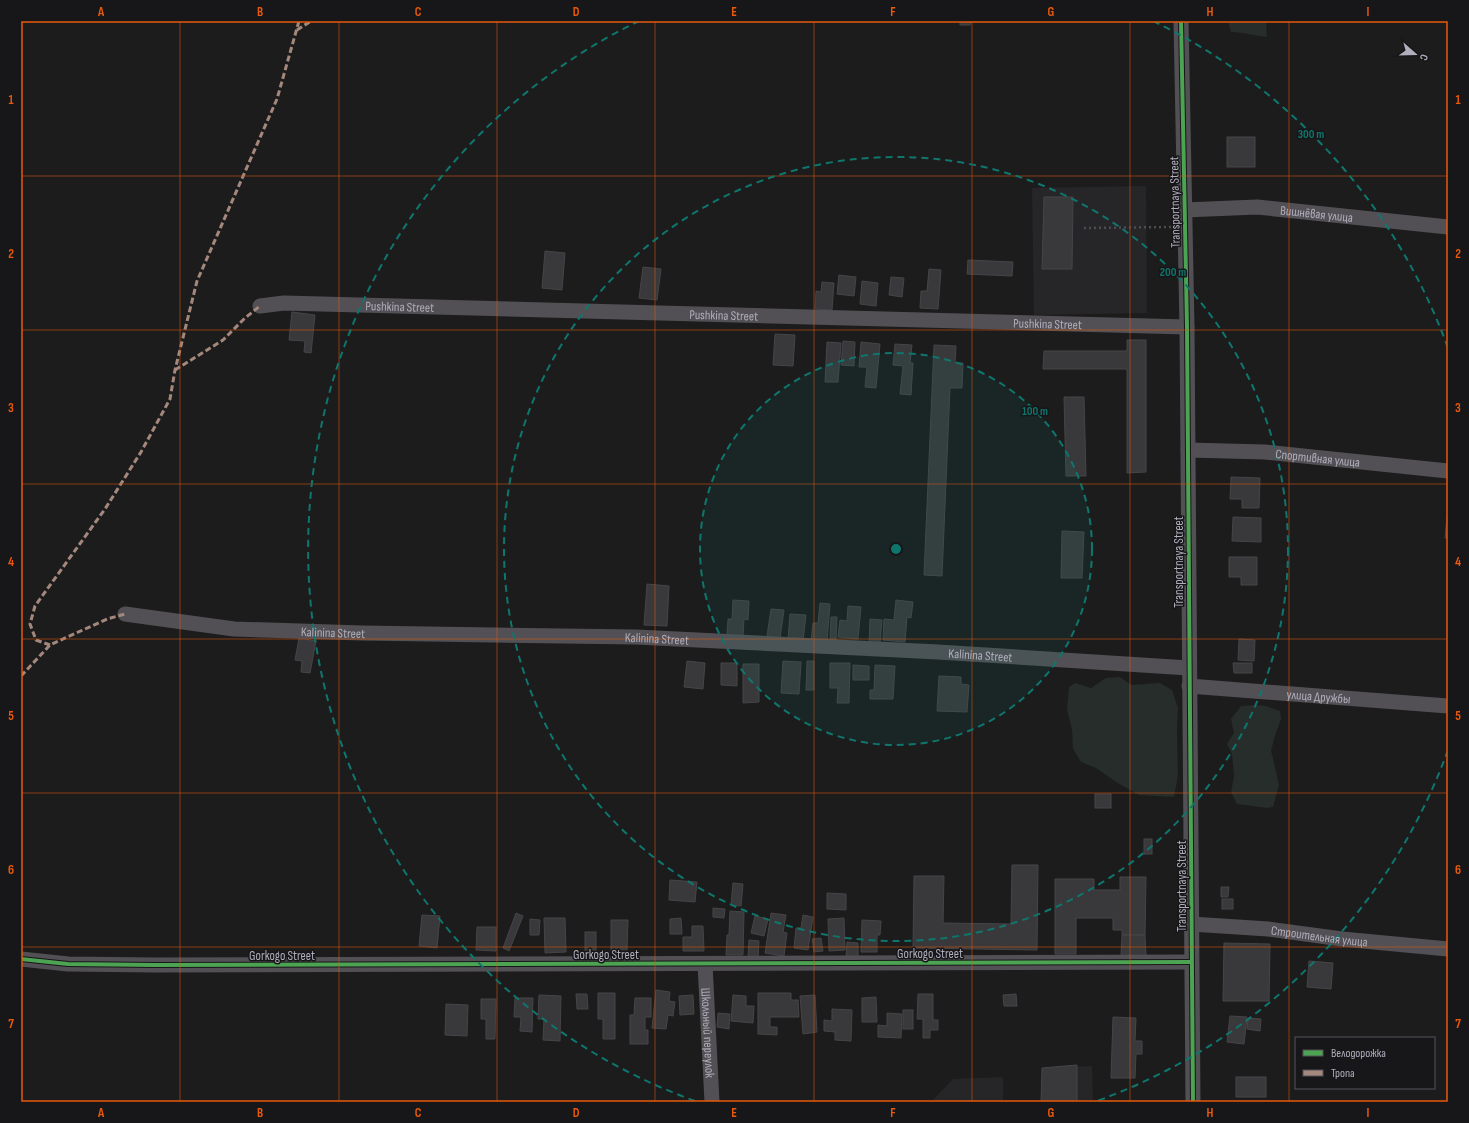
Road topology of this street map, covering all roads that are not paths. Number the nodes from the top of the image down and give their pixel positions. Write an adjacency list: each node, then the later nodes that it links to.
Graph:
1 (1180, 21): 2 (street, Transportnaya Street)
2 (1184, 210): 3 (street, Вишнёвая улица); 5 (street, Transportnaya Street)
3 (1448, 227)
4 (260, 306): 5 (street, Pushkina Street)
5 (1187, 327): 6 (street, Transportnaya Street)
6 (1188, 450): 7 (street, Спортивная улица); 9 (street, Transportnaya Street)
7 (1448, 471)
8 (125, 614): 9 (street, Kalinina Street)
9 (1189, 668): 10 (street, Transportnaya Street)
10 (1189, 686): 11 (street, улица Дружбы); 12 (street, Transportnaya Street)
11 (1448, 706)
12 (1191, 924): 13 (street, Строительная улица); 15 (street, Transportnaya Street)
13 (1448, 949)
14 (21, 959): 16 (street, Gorkogo Street)
15 (1191, 962): 16 (street, Gorkogo Street); 18 (street, Transportnaya Street)
16 (705, 964): 17 (street, Школьный переулок)
17 (712, 1102)
18 (1193, 1102)

